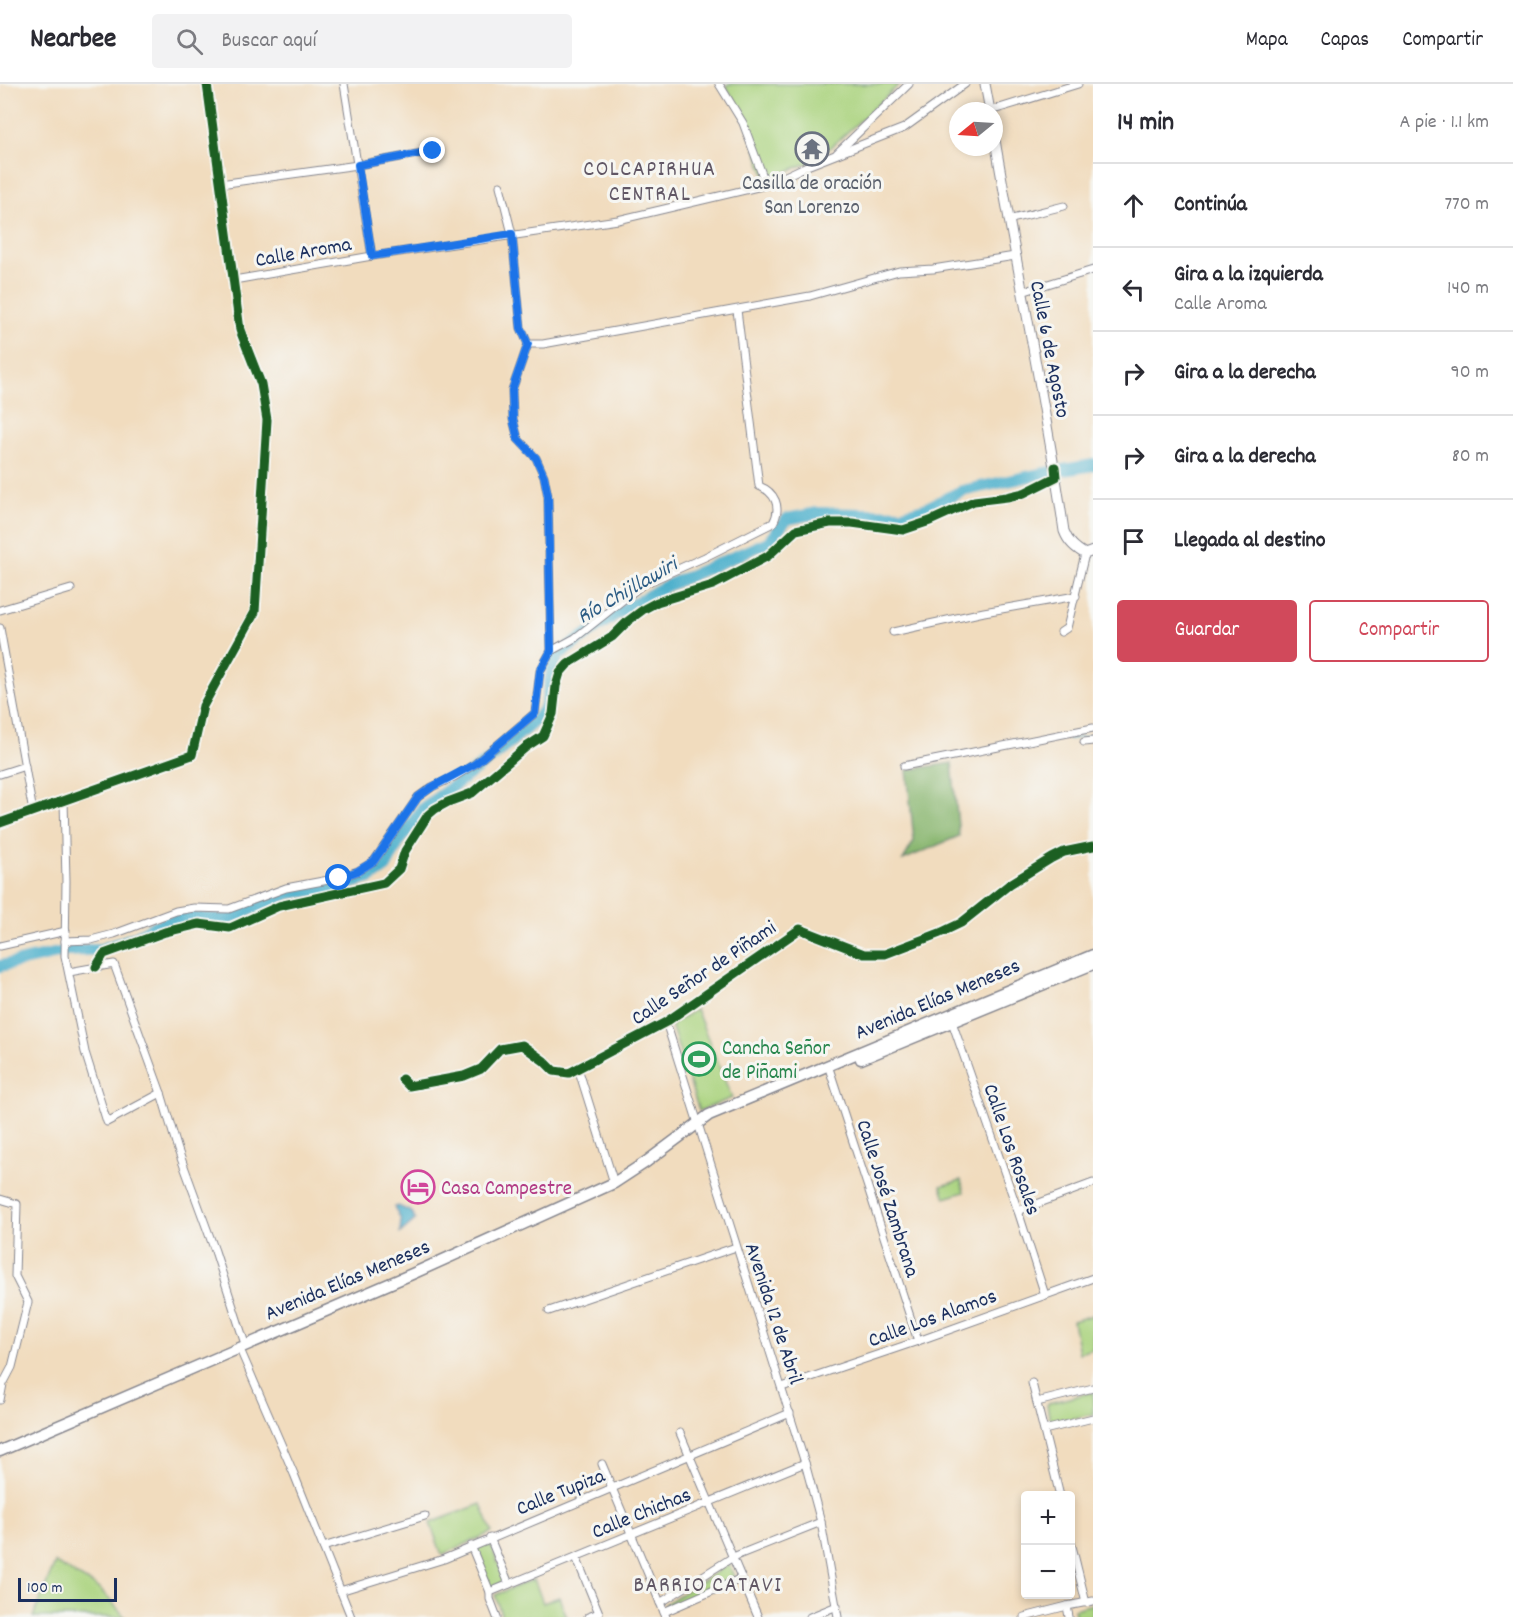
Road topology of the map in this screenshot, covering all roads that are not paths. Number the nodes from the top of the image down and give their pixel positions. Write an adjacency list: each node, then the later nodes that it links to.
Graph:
1 (207, 84): 14 (street)
2 (344, 84): 13 (street)
3 (719, 84): 15 (street)
4 (909, 84): 11 (street)
5 (965, 84): 11 (street, Calle Aroma)
6 (985, 84): 8 (main road)
7 (1078, 84): 9 (street)
8 (988, 102)
9 (1003, 107)
10 (433, 151): 13 (street)
11 (833, 156): 15 (street, Calle Aroma)
12 (998, 156): 18 (main road, Calle 6 de Agosto)
13 (358, 165): 14 (street); 20 (street)
14 (220, 184): 23 (street)
15 (766, 185): 19 (street, Calle Aroma)
16 (501, 186): 19 (street)
17 (1064, 206): 18 (street)
18 (1008, 220): 21 (main road, Calle 6 de Agosto)
19 (512, 234): 20 (street, Calle Aroma); 26 (street)
20 (372, 256): 23 (street, Calle Aroma)
21 (1015, 256): 24 (main road, Calle 6 de Agosto); 25 (street)
22 (1093, 270): 24 (street)
23 (234, 280): 42 (street)
24 (1022, 292): 27 (main road, Calle 6 de Agosto)
25 (737, 310): 26 (street); 35 (street)
26 (528, 344): 35 (street)
27 (1056, 472): 28 (main road, Calle 6 de Agosto); 51 (street)
28 (1089, 552): 30 (street)
29 (71, 589): 31 (street)
30 (1076, 596): 33 (street); 34 (street)
31 (0, 610)
32 (0, 628): 39 (street)
33 (893, 632)
34 (1061, 632)
35 (551, 651): 47 (street)
36 (1093, 728): 40 (street)
37 (1093, 741): 38 (street)
38 (1084, 742)
39 (26, 766): 41 (street); 43 (street)
40 (904, 766)
41 (0, 774)
42 (64, 800): 43 (street); 46 (street)
43 (33, 812): 44 (street)
44 (0, 823)
45 (1093, 846): 54 (street, Calle Señor de Piñami)
46 (66, 931): 47 (street); 48 (street)
47 (65, 943): 52 (street)
48 (0, 946)
49 (1093, 956): 53 (main road, Avenida Elías Meneses)
50 (1093, 964): 53 (main road, Avenida Elías Meneses)
51 (96, 967): 52 (street); 58 (street)
52 (69, 972): 58 (street)
53 (950, 1018): 56 (main road, Avenida Elías Meneses); 63 (street, Calle Los Rosales)
54 (666, 1022): 55 (street, Calle Señor de Piñami); 59 (street, Avenida 12 de Abril)
55 (578, 1068): 57 (street, Calle Señor de Piñami); 60 (street)
56 (829, 1068): 59 (main road, Avenida Elías Meneses); 68 (street, Calle José Zambrana)
57 (402, 1079)
58 (162, 1093): 69 (street)
59 (699, 1123): 60 (main road, Avenida Elías Meneses); 64 (street, Avenida 12 de Abril)
60 (614, 1182): 69 (main road, Avenida Elías Meneses)
61 (1093, 1183): 63 (street)
62 (0, 1199): 73 (street)
63 (1018, 1211): 66 (street, Calle Los Rosales)
64 (736, 1247): 67 (street); 71 (street, Avenida 12 de Abril)
65 (1093, 1278): 66 (street, Calle Los Alamos)
66 (1045, 1295): 68 (street, Calle Los Alamos)
67 (549, 1311)
68 (918, 1341): 71 (street, Calle Los Alamos)
69 (242, 1345): 79 (main road, Avenida Elías Meneses); 92 (street)
70 (1032, 1383): 74 (street)
71 (782, 1387): 75 (street, Avenida 12 de Abril)
72 (1093, 1388): 74 (street)
73 (0, 1400)
74 (1037, 1402): 77 (street)
75 (790, 1413): 80 (street, Calle Tupiza); 81 (street, Avenida 12 de Abril)
76 (1093, 1418): 77 (street)
77 (1044, 1430): 84 (street)
78 (680, 1433): 80 (street)
79 (0, 1451)
80 (690, 1455): 83 (street, Calle Tupiza); 85 (street)
81 (805, 1463): 85 (street, Calle Chichas); 87 (street, Avenida 12 de Abril)
82 (602, 1464): 83 (street)
83 (612, 1488): 88 (street); 89 (street, Calle Tupiza)
84 (1059, 1491)
85 (710, 1502): 88 (street, Calle Chichas); 94 (street)
86 (425, 1516): 92 (street)
87 (821, 1522): 94 (street); 101 (street, Avenida 12 de Abril)
88 (631, 1534): 93 (street, Calle Chichas); 100 (street)
89 (490, 1538): 91 (street, Calle Tupiza); 96 (street)
90 (1073, 1545): 99 (street)
91 (471, 1546): 97 (street, Calle Tupiza); 98 (street)
92 (323, 1547): 97 (street)
93 (576, 1557): 96 (street, Calle Chichas); 106 (street)
94 (733, 1557): 95 (street); 100 (street)
95 (742, 1578): 103 (street); 107 (street)
96 (509, 1584): 98 (street, Calle Chichas)
97 (340, 1591): 104 (street)
98 (490, 1592): 105 (street)
99 (1090, 1602): 102 (street)
100 (660, 1603): 103 (street)
101 (837, 1606): 108 (street); 109 (street, Avenida 12 de Abril)
102 (1067, 1606): 110 (street); 111 (street)
103 (665, 1614)
104 (351, 1617)
105 (497, 1617)
106 (588, 1617)
107 (758, 1617)
108 (810, 1617)
109 (838, 1617)
110 (1024, 1617)
111 (1069, 1617)

